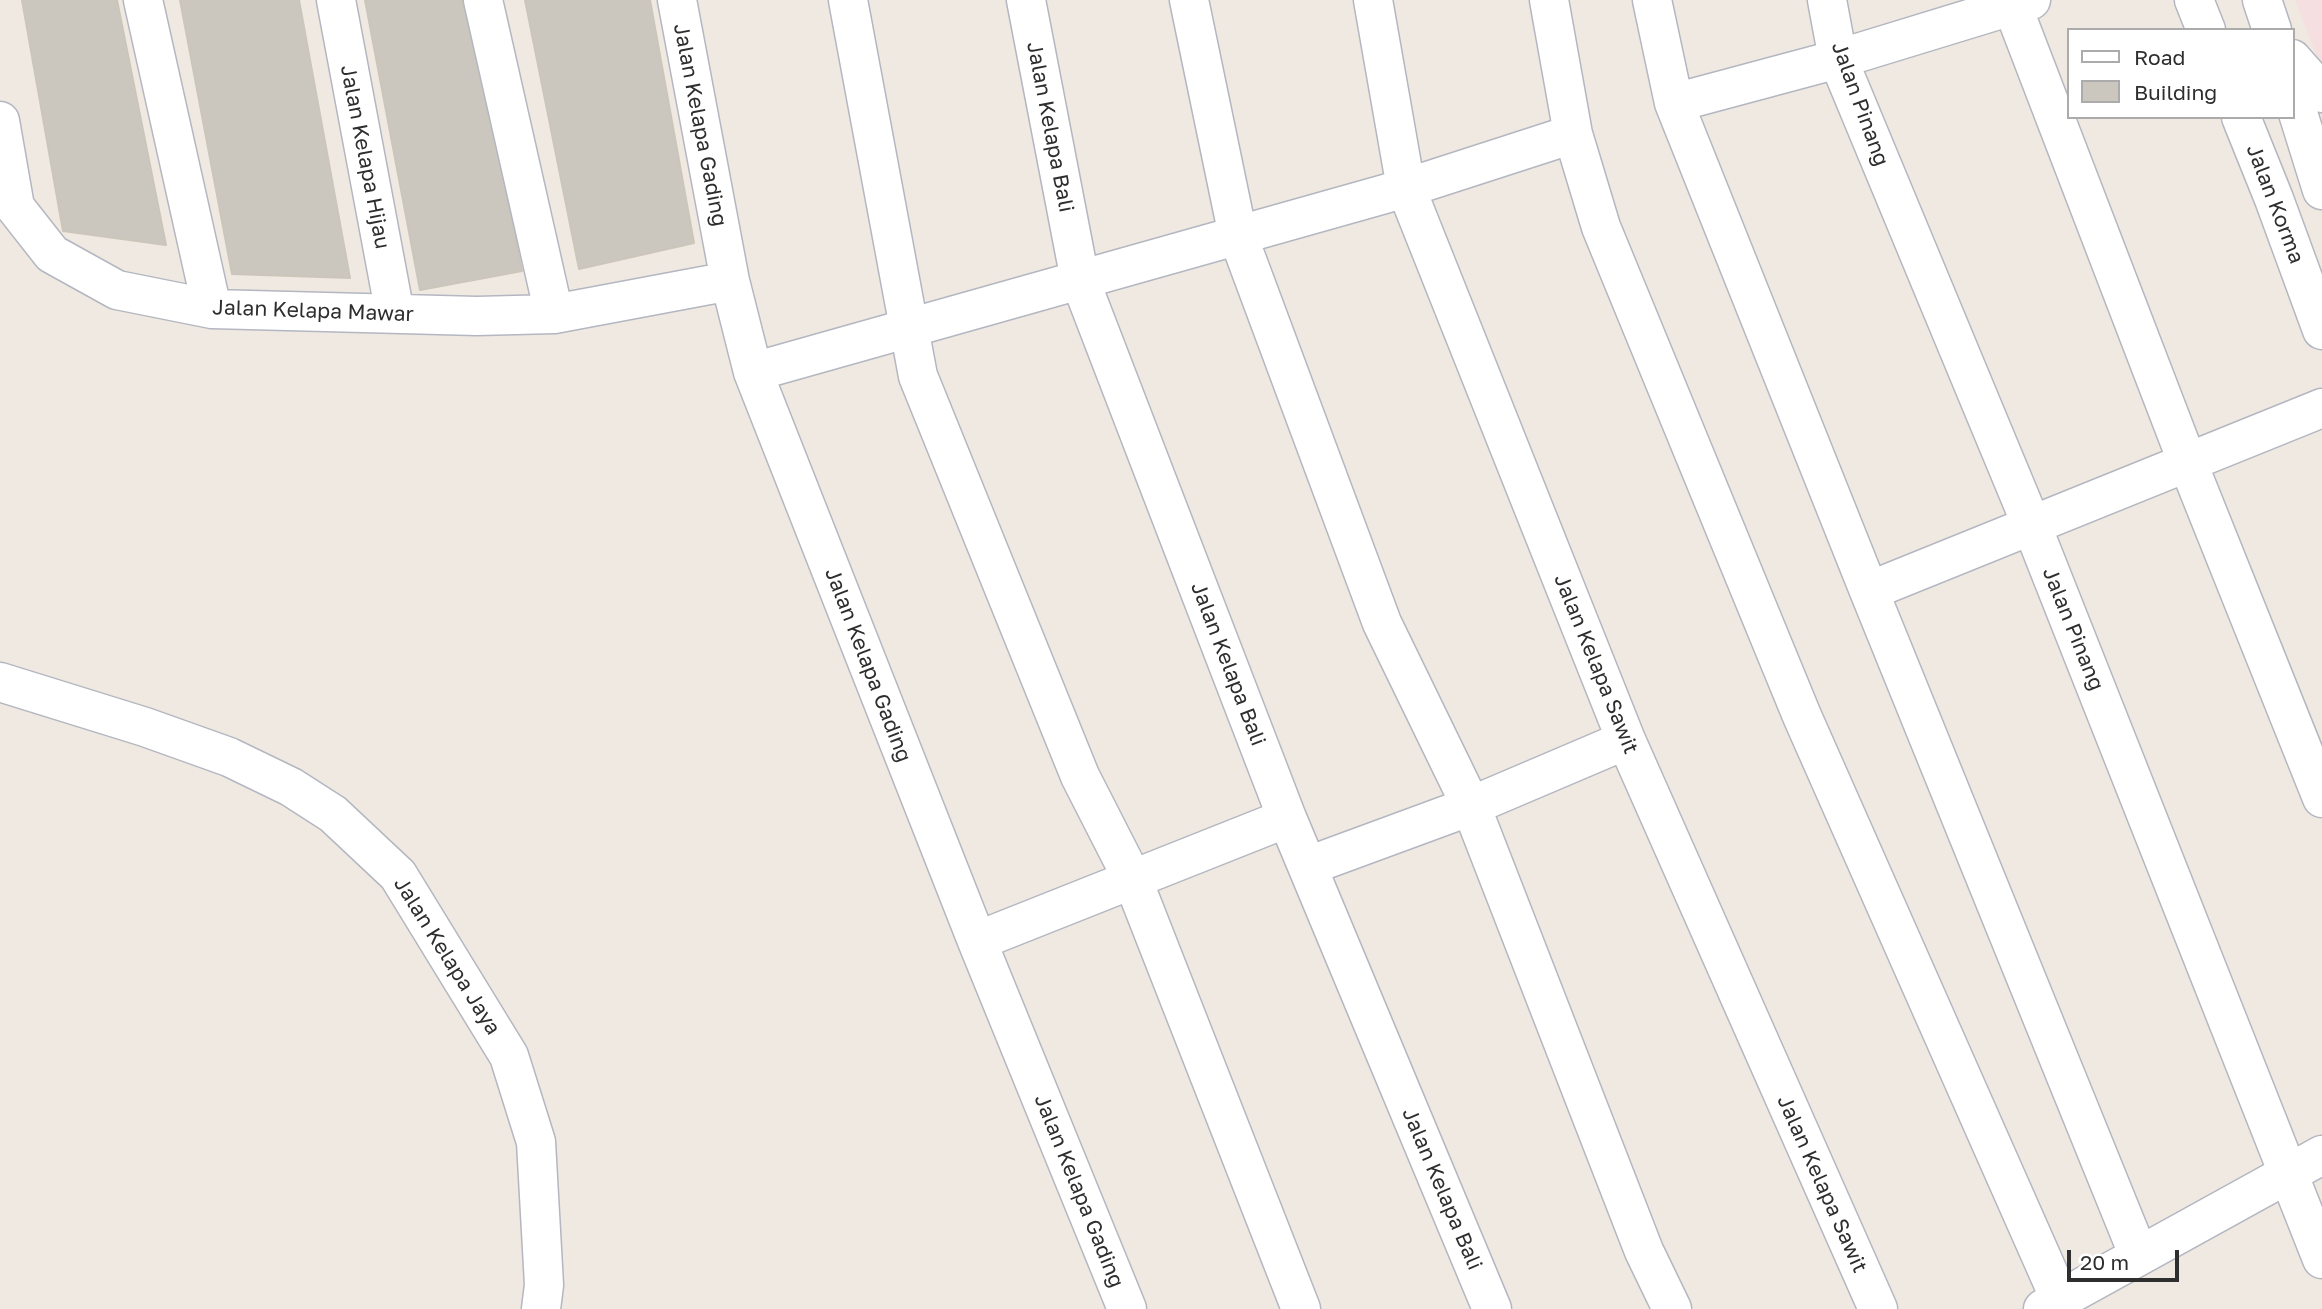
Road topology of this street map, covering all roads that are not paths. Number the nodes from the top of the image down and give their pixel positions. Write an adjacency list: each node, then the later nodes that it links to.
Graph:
1 (143, 0): 31 (street)
2 (336, 0): 32 (street, Jalan Kelapa Hijau)
3 (484, 0): 33 (street)
4 (677, 0): 30 (street, Jalan Kelapa Gading)
5 (848, 0): 34 (street)
6 (1026, 0): 29 (street, Jalan Kelapa Bali)
7 (1189, 0): 28 (street)
8 (1373, 0): 26 (street, Jalan Kelapa Sawit)
9 (1549, 0): 24 (street)
10 (1652, 0): 21 (street)
11 (1827, 0): 17 (street, Jalan Pinang)
12 (2194, 0): 15 (street)
13 (2262, 0): 16 (street)
14 (2018, 2): 17 (street); 38 (street)
15 (2205, 28)
16 (2271, 28)
17 (1838, 59): 21 (street); 39 (street, Jalan Pinang)
18 (2294, 61): 19 (street)
19 (2322, 93)
20 (2294, 100): 25 (street)
21 (1674, 103): 40 (street)
22 (2242, 119): 27 (street, Jalan Korma)
23 (0, 121): 31 (street, Jalan Kelapa Mawar)
24 (1573, 134): 26 (street); 53 (street)
25 (2321, 183): 27 (street)
26 (1406, 188): 28 (street); 42 (street, Jalan Kelapa Sawit)
27 (2274, 199): 35 (street, Jalan Korma)
28 (1238, 236): 29 (street); 44 (street)
29 (1080, 280): 34 (street); 45 (street, Jalan Kelapa Bali)
30 (730, 281): 33 (street, Jalan Kelapa Mawar); 36 (street, Jalan Kelapa Gading)
31 (212, 309): 32 (street, Jalan Kelapa Mawar)
32 (395, 314): 33 (street, Jalan Kelapa Mawar)
33 (554, 314)
34 (908, 329): 36 (street); 47 (street)
35 (2322, 330)
36 (753, 372): 48 (street, Jalan Kelapa Gading)
37 (2322, 408): 38 (street)
38 (2186, 461): 39 (street); 43 (street)
39 (2032, 526): 40 (street); 50 (street, Jalan Pinang)
40 (1869, 591): 51 (street)
41 (0, 682): 54 (street, Jalan Kelapa Jaya)
42 (1626, 740): 44 (street); 59 (street, Jalan Kelapa Sawit)
43 (2322, 798)
44 (1471, 806): 46 (street); 58 (street)
45 (1287, 818): 46 (street, Jalan Kelapa Bali); 47 (street)
46 (1308, 866): 57 (street, Jalan Kelapa Bali)
47 (1132, 878): 48 (street); 56 (street)
48 (976, 941): 55 (street, Jalan Kelapa Gading)
49 (2322, 1155): 50 (street)
50 (2288, 1174): 51 (street); 52 (street, Jalan Pinang)
51 (2139, 1256): 53 (street)
52 (2322, 1259)
53 (2051, 1304)
54 (541, 1309)
55 (1128, 1309)
56 (1301, 1309)
57 (1492, 1309)
58 (1672, 1309)
59 (1878, 1309)

